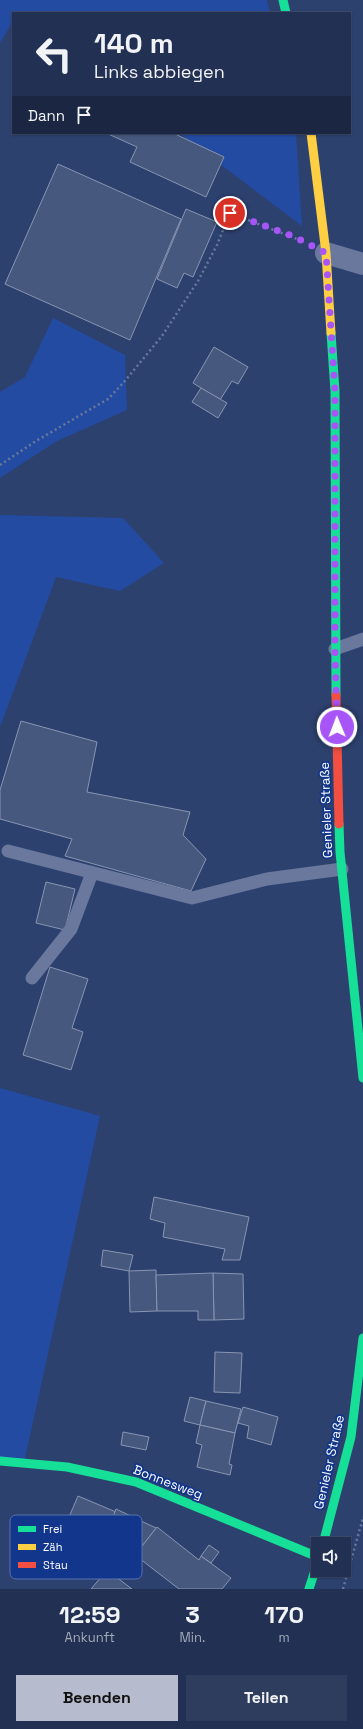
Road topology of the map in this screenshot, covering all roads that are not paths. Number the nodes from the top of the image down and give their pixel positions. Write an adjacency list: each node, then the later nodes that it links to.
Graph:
1 (283, 0): 2 (street)
2 (286, 12)
3 (311, 134): 4 (street, Genieler Straße)
4 (326, 253): 5 (street); 7 (street, Genieler Straße)
5 (363, 264)
6 (363, 639): 7 (lane)
7 (335, 649): 9 (street, Genieler Straße)
8 (8, 851): 10 (lane)
9 (342, 869): 10 (lane); 12 (street, Genieler Straße)
10 (92, 872): 11 (lane)
11 (32, 978)
12 (363, 1078)
13 (363, 1338): 15 (street, Genieler Straße)
14 (0, 1461): 16 (street, Bonnesweg)
15 (325, 1537)
16 (311, 1554)
17 (312, 1577): 18 (street)
18 (308, 1589)

